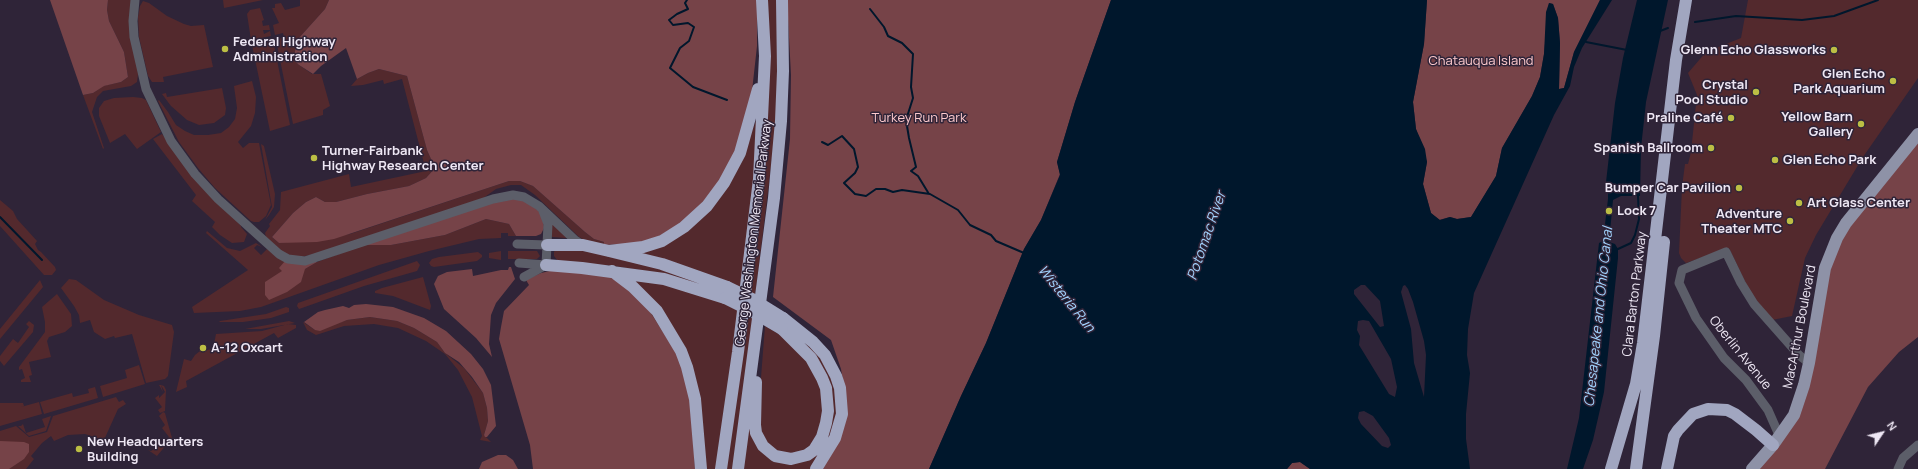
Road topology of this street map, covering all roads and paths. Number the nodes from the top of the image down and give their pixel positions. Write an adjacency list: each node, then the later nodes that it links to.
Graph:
1 (135, 0): 8 (street)
2 (762, 0): 6 (highway, George Washington Memorial Parkway)
3 (782, 0): 22 (highway, George Washington Memorial Parkway)
4 (1686, 0): 13 (highway, Clara Barton Parkway)
5 (1694, 0): 32 (highway, Clara Barton Parkway)
6 (765, 56): 12 (highway); 28 (highway, George Washington Memorial Parkway)
7 (1918, 134): 23 (main road, MacArthur Boulevard)
8 (543, 209): 10 (street); 11 (street)
9 (517, 244): 10 (street)
10 (547, 245): 11 (highway); 15 (street)
11 (583, 245): 12 (highway)
12 (609, 250): 19 (highway)
13 (1654, 256): 17 (highway); 24 (highway, Clara Barton Parkway)
14 (519, 263): 15 (street)
15 (546, 265): 16 (highway); 18 (street)
16 (612, 271): 19 (highway); 27 (highway)
17 (1647, 276)
18 (524, 277)
19 (726, 293): 20 (highway, bridge)
20 (782, 324): 22 (highway); 30 (highway)
21 (1639, 326): 24 (highway)
22 (757, 329): 29 (highway, George Washington Memorial Parkway)
23 (1809, 362): 25 (main road, MacArthur Boulevard); 25 (street, Oberlin Avenue)
24 (1636, 384): 31 (highway, Clara Barton Parkway)
25 (1776, 440): 33 (highway); 34 (main road, MacArthur Boulevard)
26 (1918, 444): 35 (street)
27 (701, 469)
28 (721, 469)
29 (738, 469)
30 (816, 469)
31 (1611, 469)
32 (1636, 469)
33 (1667, 469)
34 (1752, 469)
35 (1898, 469)

